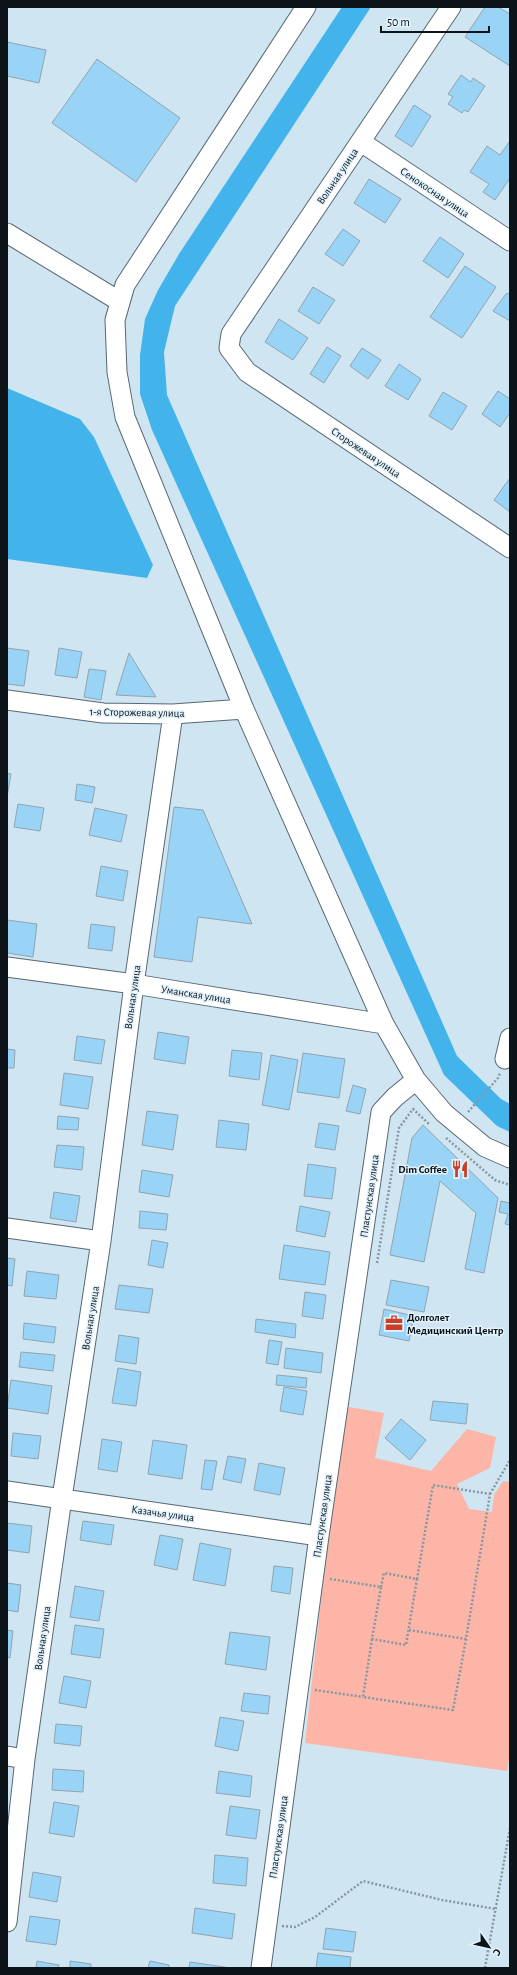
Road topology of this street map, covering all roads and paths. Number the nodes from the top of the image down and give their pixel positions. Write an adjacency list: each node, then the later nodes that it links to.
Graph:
1 (306, 7): 6 (street)
2 (451, 7): 3 (street, Вольная улица)
3 (361, 142): 5 (street, Сенокосная улица); 7 (street, Вольная улица)
4 (7, 233): 6 (street)
5 (510, 241)
6 (119, 301): 10 (street)
7 (229, 348): 8 (street, Сторожевая улица)
8 (510, 548)
9 (7, 700): 11 (street, 1-я Сторожевая улица)
10 (244, 709): 11 (street, 1-я Сторожевая улица); 14 (street)
11 (173, 714): 13 (street, Вольная улица)
12 (7, 967): 13 (street, Уманская улица)
13 (134, 984): 14 (street, Уманская улица); 25 (street, Вольная улица)
14 (384, 1024): 17 (street)
15 (510, 1038): 16 (street)
16 (504, 1059)
17 (416, 1080): 22 (street); 31 (street, Пластунская улица)
18 (491, 1087): 19 (path)
19 (474, 1106)
20 (435, 1129): 26 (path)
21 (441, 1134): 23 (path)
22 (510, 1158)
23 (510, 1185)
24 (7, 1228): 25 (street)
25 (102, 1241): 30 (street, Вольная улица)
26 (376, 1271)
27 (510, 1460): 29 (path)
28 (7, 1491): 30 (street, Казачья улица)
29 (490, 1494): 34 (path); 39 (path)
30 (62, 1498): 31 (street, Казачья улица); 45 (street, Вольная улица)
31 (319, 1536): 52 (street, Пластунская улица)
32 (331, 1572): 33 (path)
33 (330, 1579): 35 (path); 36 (path)
34 (418, 1579): 36 (path); 37 (path)
35 (329, 1587)
36 (381, 1587): 38 (path)
37 (409, 1630): 38 (path); 39 (path)
38 (372, 1639): 43 (path)
39 (466, 1640): 43 (path)
40 (316, 1682): 41 (path)
41 (315, 1690): 42 (path); 43 (path)
42 (314, 1697)
43 (363, 1697)
44 (7, 1756): 45 (street)
45 (26, 1759): 49 (street, Вольная улица)
46 (510, 1828): 47 (path)
47 (496, 1909): 50 (path); 53 (path)
48 (282, 1919): 50 (path)
49 (7, 1922)
50 (281, 1926): 51 (path)
51 (280, 1933)
52 (261, 1968)
53 (485, 1968)

